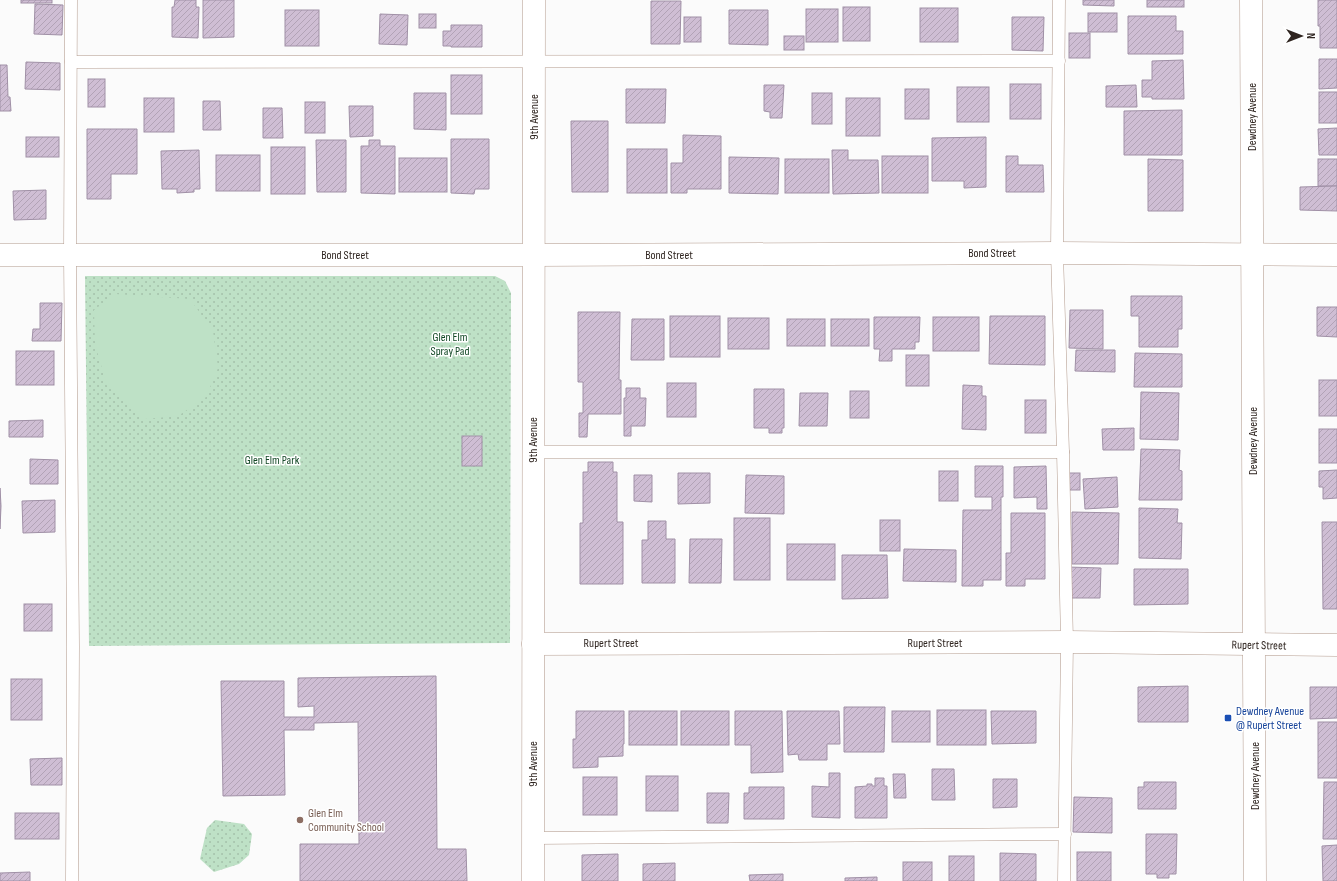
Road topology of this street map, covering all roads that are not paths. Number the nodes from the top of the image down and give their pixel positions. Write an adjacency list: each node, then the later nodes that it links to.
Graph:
1 (71, 0): 7 (lane)
2 (534, 0): 5 (street, 9th Avenue)
3 (1059, 0): 6 (lane)
4 (1251, 0): 10 (street, Dewdney Avenue)
5 (534, 61): 6 (lane); 7 (lane); 12 (street, 9th Avenue)
6 (1059, 61): 8 (lane)
7 (71, 62): 9 (lane)
8 (1057, 253): 10 (street, Bond Street); 12 (street, Bond Street); 15 (lane)
9 (70, 254): 11 (street, Bond Street); 12 (street, Bond Street); 22 (lane)
10 (1252, 254): 13 (street, Bond Street); 18 (street, Dewdney Avenue)
11 (0, 255)
12 (533, 255): 14 (street, 9th Avenue)
13 (1337, 255)
14 (533, 452): 15 (lane); 17 (street, 9th Avenue)
15 (1063, 452): 16 (lane)
16 (1067, 642): 17 (street, Rupert Street); 18 (street, Rupert Street); 20 (lane)
17 (533, 644): 21 (street, 9th Avenue)
18 (1254, 645): 19 (street, Rupert Street); 25 (street, Dewdney Avenue)
19 (1337, 645)
20 (1066, 834): 21 (lane); 24 (lane)
21 (533, 838): 23 (street, 9th Avenue)
22 (72, 881)
23 (533, 881)
24 (1064, 881)
25 (1255, 881)

